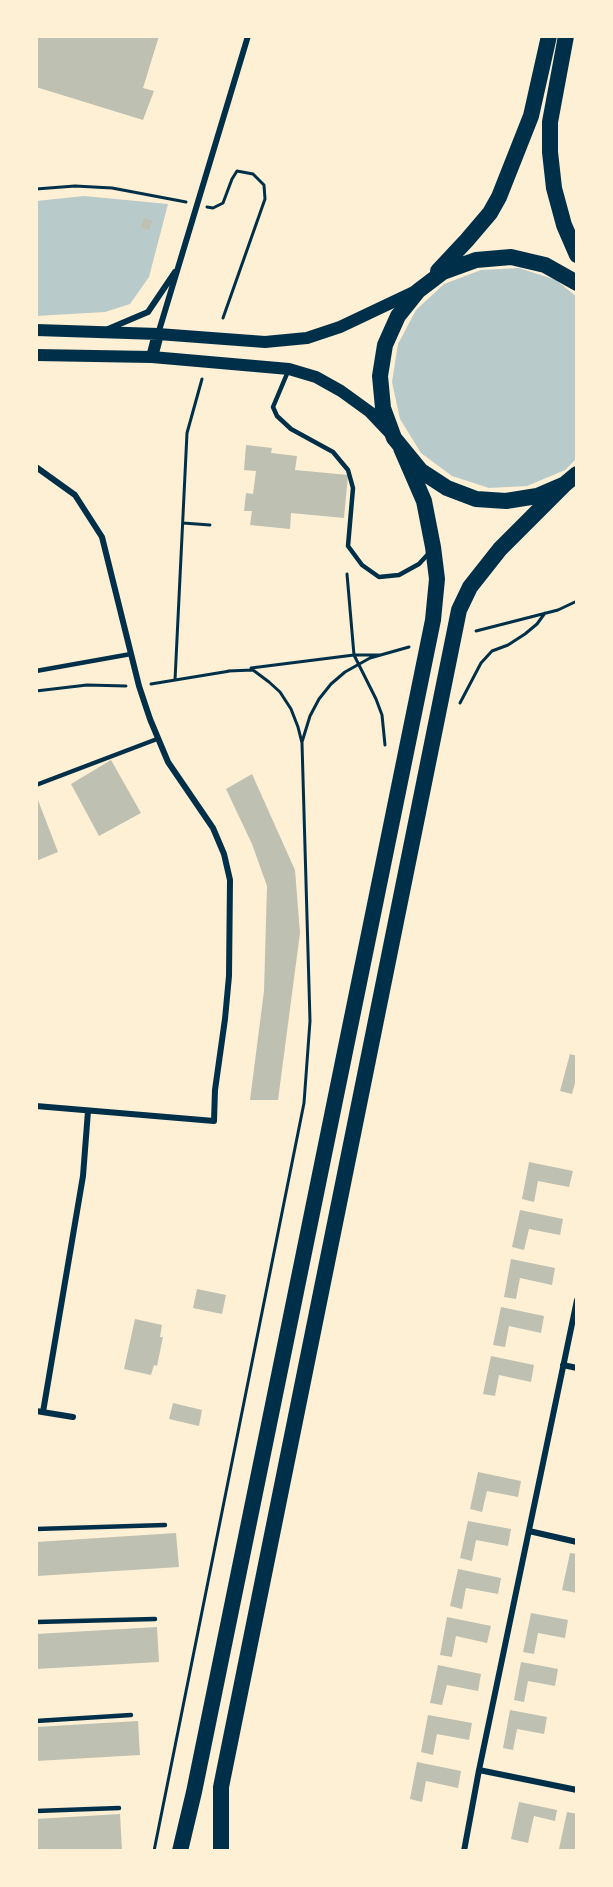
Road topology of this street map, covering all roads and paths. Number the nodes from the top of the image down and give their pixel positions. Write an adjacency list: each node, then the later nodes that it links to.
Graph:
1 (248, 36): 5 (street)
2 (549, 36): 7 (highway)
3 (566, 36): 4 (highway)
4 (577, 255)
5 (178, 267): 9 (street); 10 (street)
6 (577, 283): 7 (highway)
7 (423, 286): 10 (main road); 15 (highway)
8 (36, 330): 9 (main road)
9 (100, 331): 10 (main road)
10 (158, 334): 12 (main road)
11 (36, 355): 12 (main road)
12 (152, 357): 13 (main road)
13 (289, 369): 15 (main road); 20 (lane)
14 (202, 379): 18 (path)
15 (398, 443): 17 (highway); 20 (highway)
16 (36, 467): 26 (street)
17 (571, 479): 61 (highway)
18 (183, 524): 19 (path); 32 (path)
19 (210, 525)
20 (434, 547): 60 (highway)
21 (347, 574): 27 (path)
22 (577, 601): 23 (path)
23 (544, 614): 24 (path); 35 (path)
24 (476, 631)
25 (409, 646): 28 (path)
26 (132, 654): 30 (lane); 33 (street)
27 (354, 655): 28 (path); 29 (path); 31 (path)
28 (381, 655): 29 (path)
29 (358, 664): 37 (path); 38 (path)
30 (36, 671)
31 (228, 671): 32 (path); 37 (path)
32 (175, 680): 33 (path)
33 (139, 686): 34 (path); 36 (street)
34 (36, 692)
35 (460, 703)
36 (157, 739): 39 (lane); 41 (street)
37 (302, 743): 59 (path)
38 (385, 745)
39 (36, 785)
40 (36, 1106): 41 (street)
41 (88, 1111): 45 (street)
42 (577, 1300): 43 (street)
43 (563, 1365): 44 (street); 49 (street)
44 (577, 1368)
45 (39, 1412): 46 (street)
46 (73, 1417)
47 (165, 1525): 48 (lane)
48 (36, 1529)
49 (529, 1531): 50 (street); 55 (street)
50 (577, 1542)
51 (155, 1619): 52 (lane)
52 (36, 1623)
53 (131, 1715): 54 (lane)
54 (36, 1720)
55 (479, 1770): 56 (street); 62 (street)
56 (577, 1790)
57 (119, 1808): 58 (lane)
58 (36, 1811)
59 (154, 1851)
60 (180, 1851)
61 (221, 1851)
62 (464, 1851)

